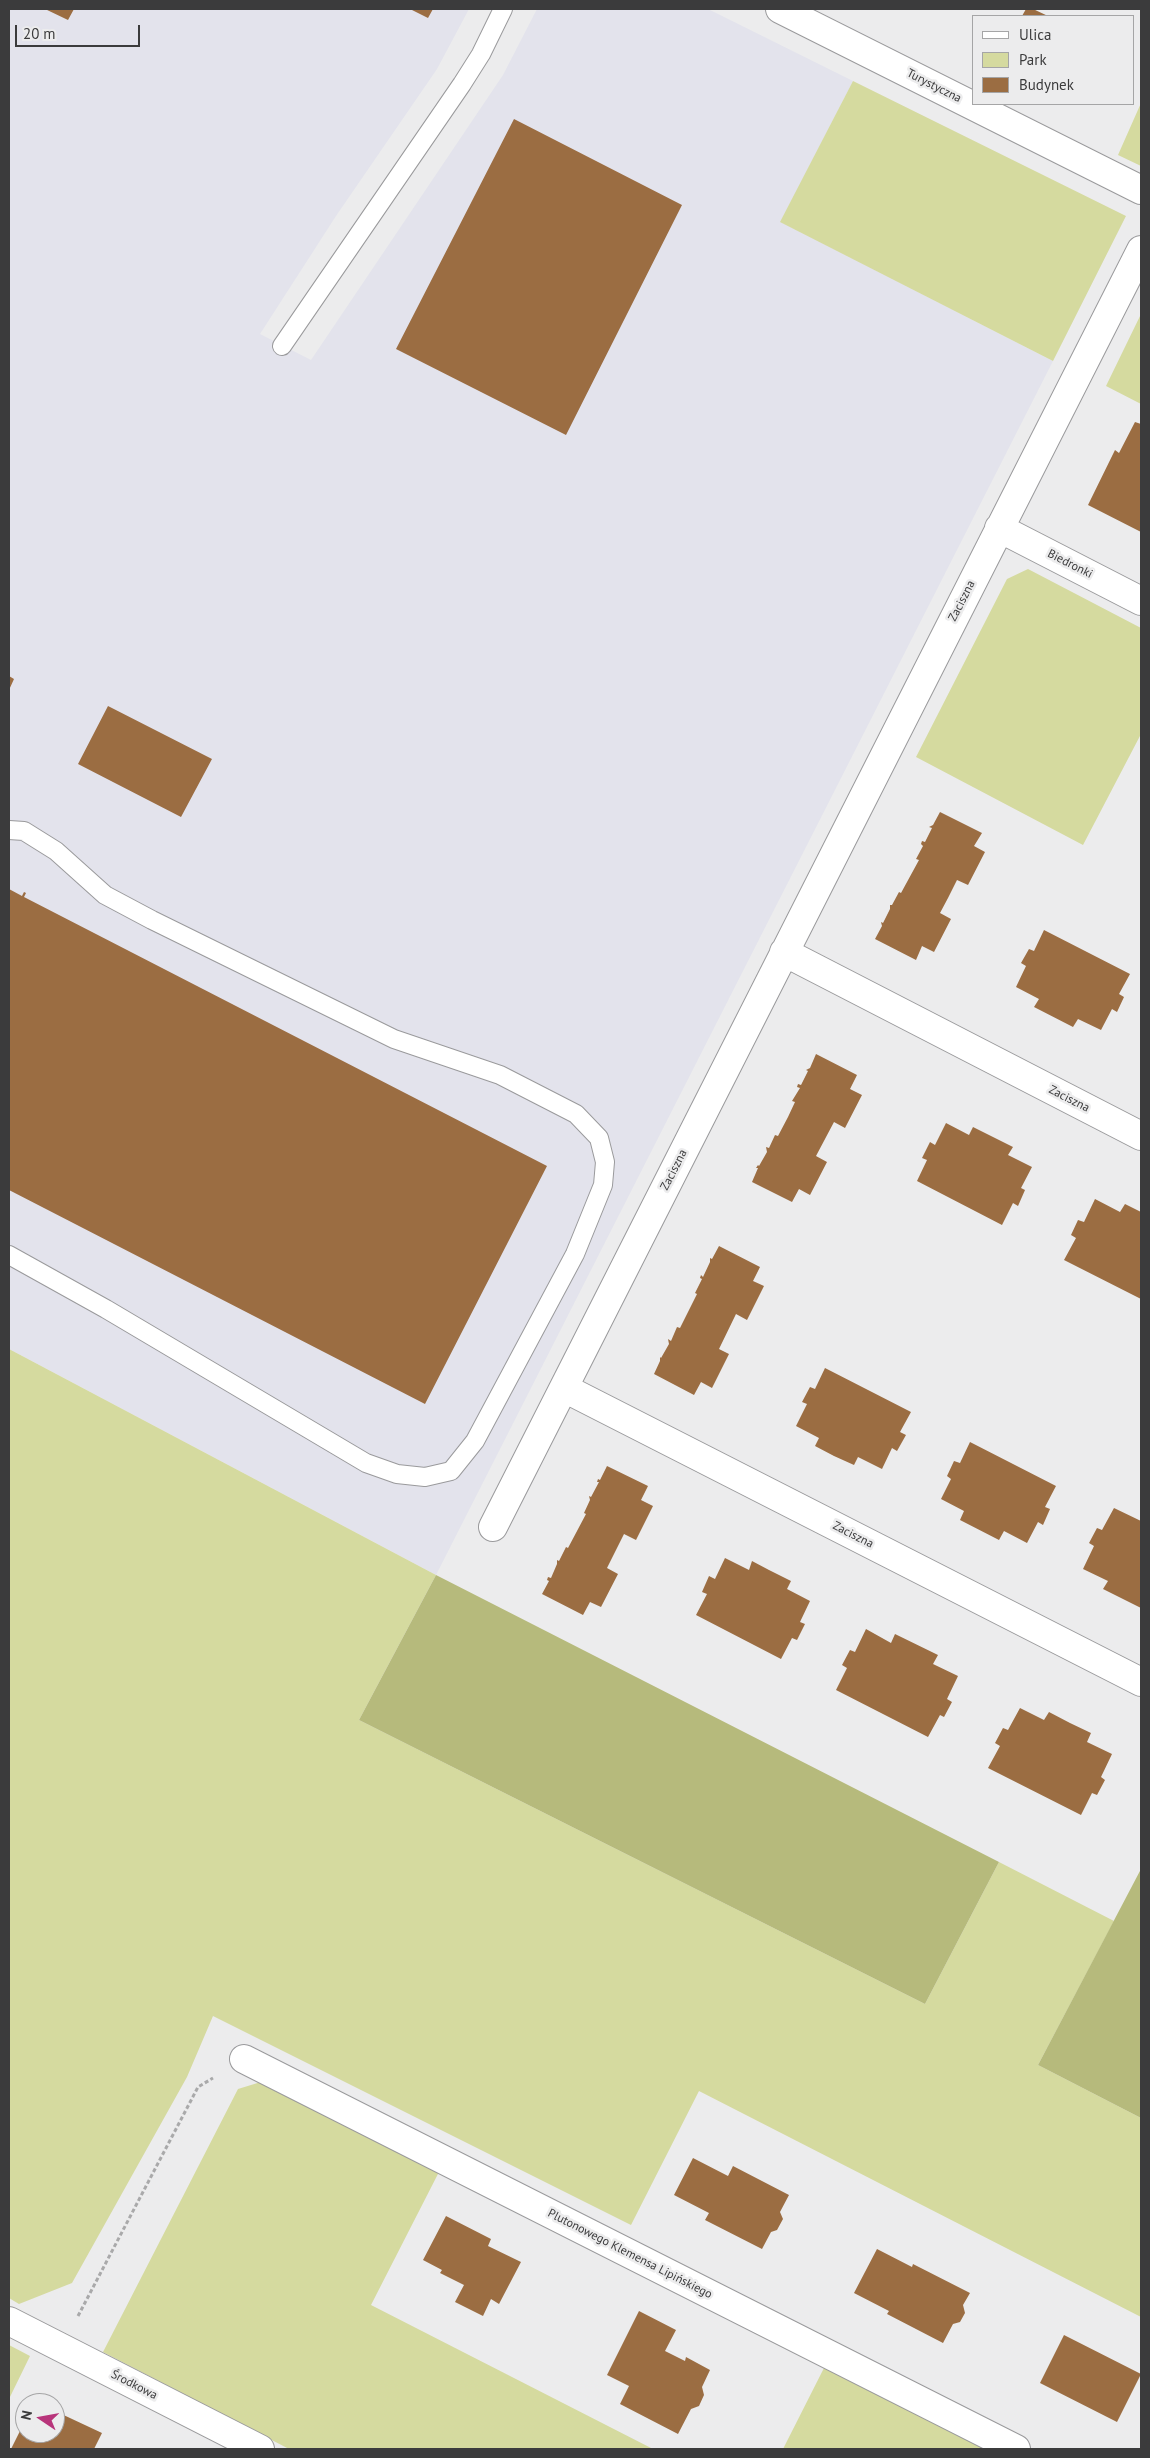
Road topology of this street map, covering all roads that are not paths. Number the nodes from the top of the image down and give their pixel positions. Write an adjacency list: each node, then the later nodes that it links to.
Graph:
1 (503, 9): 5 (lane)
2 (780, 9): 3 (street, Turystyczna)
3 (1141, 190)
4 (1141, 250): 6 (street, Zaciszna)
5 (282, 346)
6 (999, 528): 7 (street, Biedronki); 9 (street, Zaciszna)
7 (1141, 601)
8 (9, 830): 11 (lane)
9 (784, 952): 10 (street, Zaciszna); 12 (street, Zaciszna)
10 (1141, 1136)
11 (9, 1255)
12 (564, 1388): 13 (street, Zaciszna); 14 (street, Zaciszna)
13 (493, 1527)
14 (1141, 1682)
15 (244, 2059): 18 (street, Plutonowego Klemensa Lipińskiego)
16 (9, 2321): 17 (street, Środkowa)
17 (260, 2449)
18 (1016, 2449)

